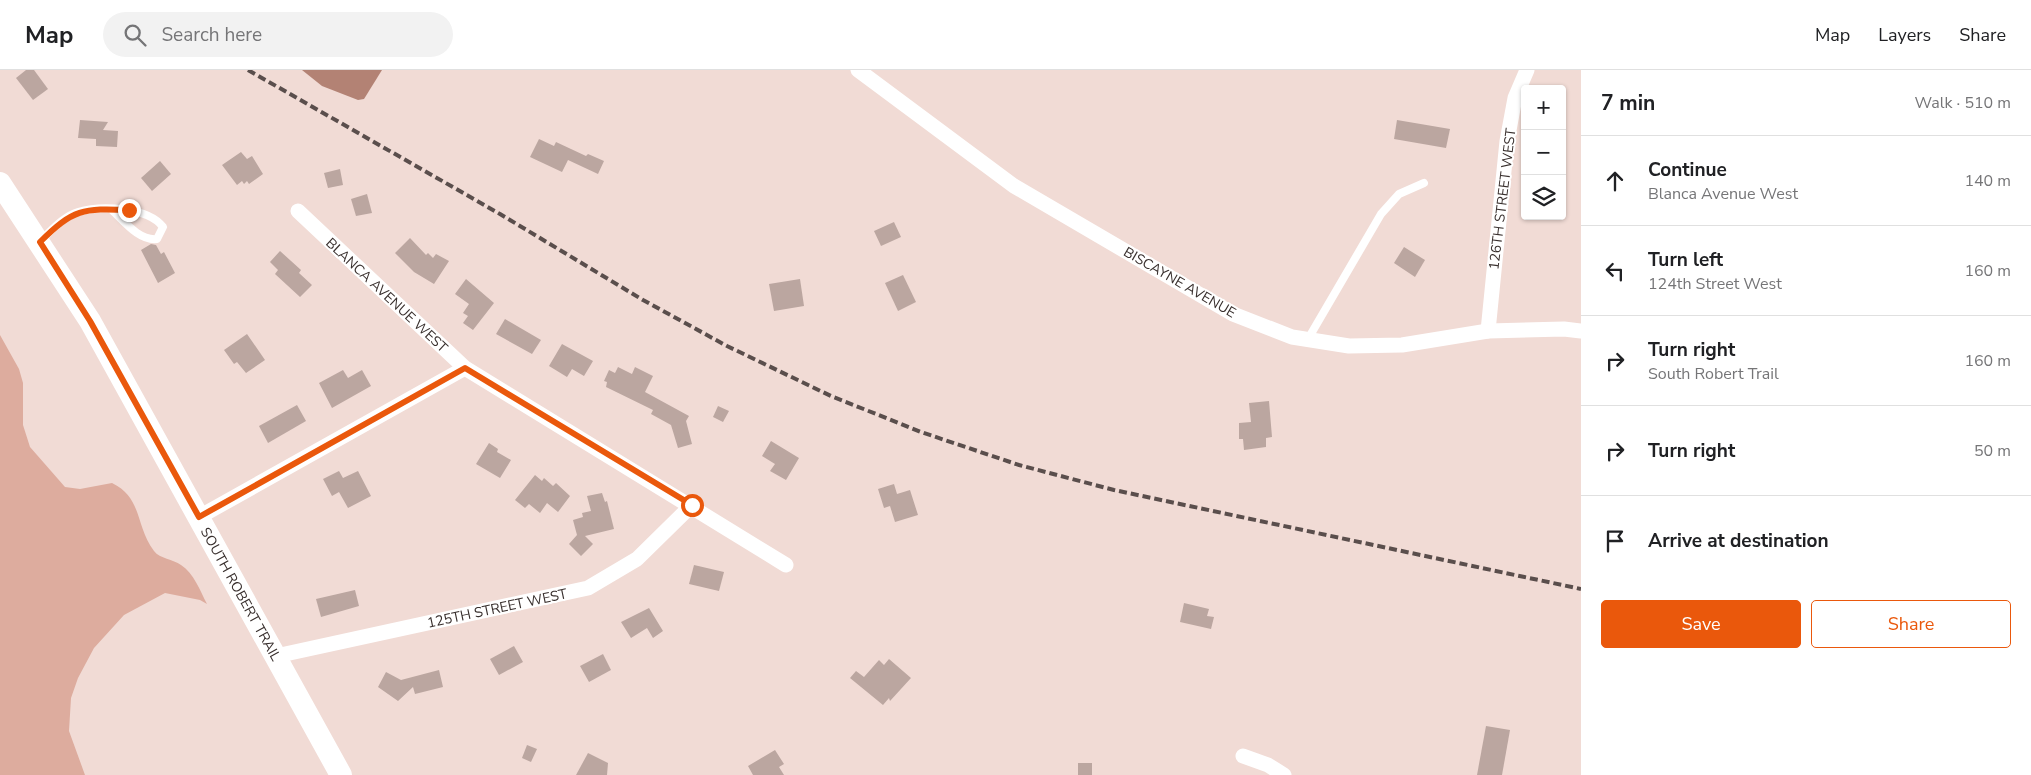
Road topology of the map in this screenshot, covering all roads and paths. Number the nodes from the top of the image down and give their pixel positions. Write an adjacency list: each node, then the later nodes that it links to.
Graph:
1 (858, 70): 10 (street, BISCAYNE AVENUE)
2 (1527, 70): 8 (street, 126TH STREET WEST)
3 (0, 183): 7 (main road, SOUTH ROBERT TRAIL)
4 (1424, 183): 10 (lane)
5 (112, 210): 5 (lane); 7 (lane)
6 (298, 211): 11 (street, BLANCA AVENUE WEST)
7 (40, 242): 13 (main road, SOUTH ROBERT TRAIL)
8 (1488, 331): 9 (street, BISCAYNE AVENUE); 10 (street, BISCAYNE AVENUE)
9 (1581, 331)
10 (1308, 339)
11 (465, 368): 12 (street, BLANCA AVENUE WEST); 13 (street)
12 (692, 505): 14 (street, BLANCA AVENUE WEST); 15 (street, 125TH STREET WEST)
13 (199, 517): 15 (main road, SOUTH ROBERT TRAIL)
14 (786, 564)
15 (276, 656): 17 (main road, SOUTH ROBERT TRAIL)
16 (1243, 756): 18 (street)
17 (341, 775)
18 (1284, 775)

